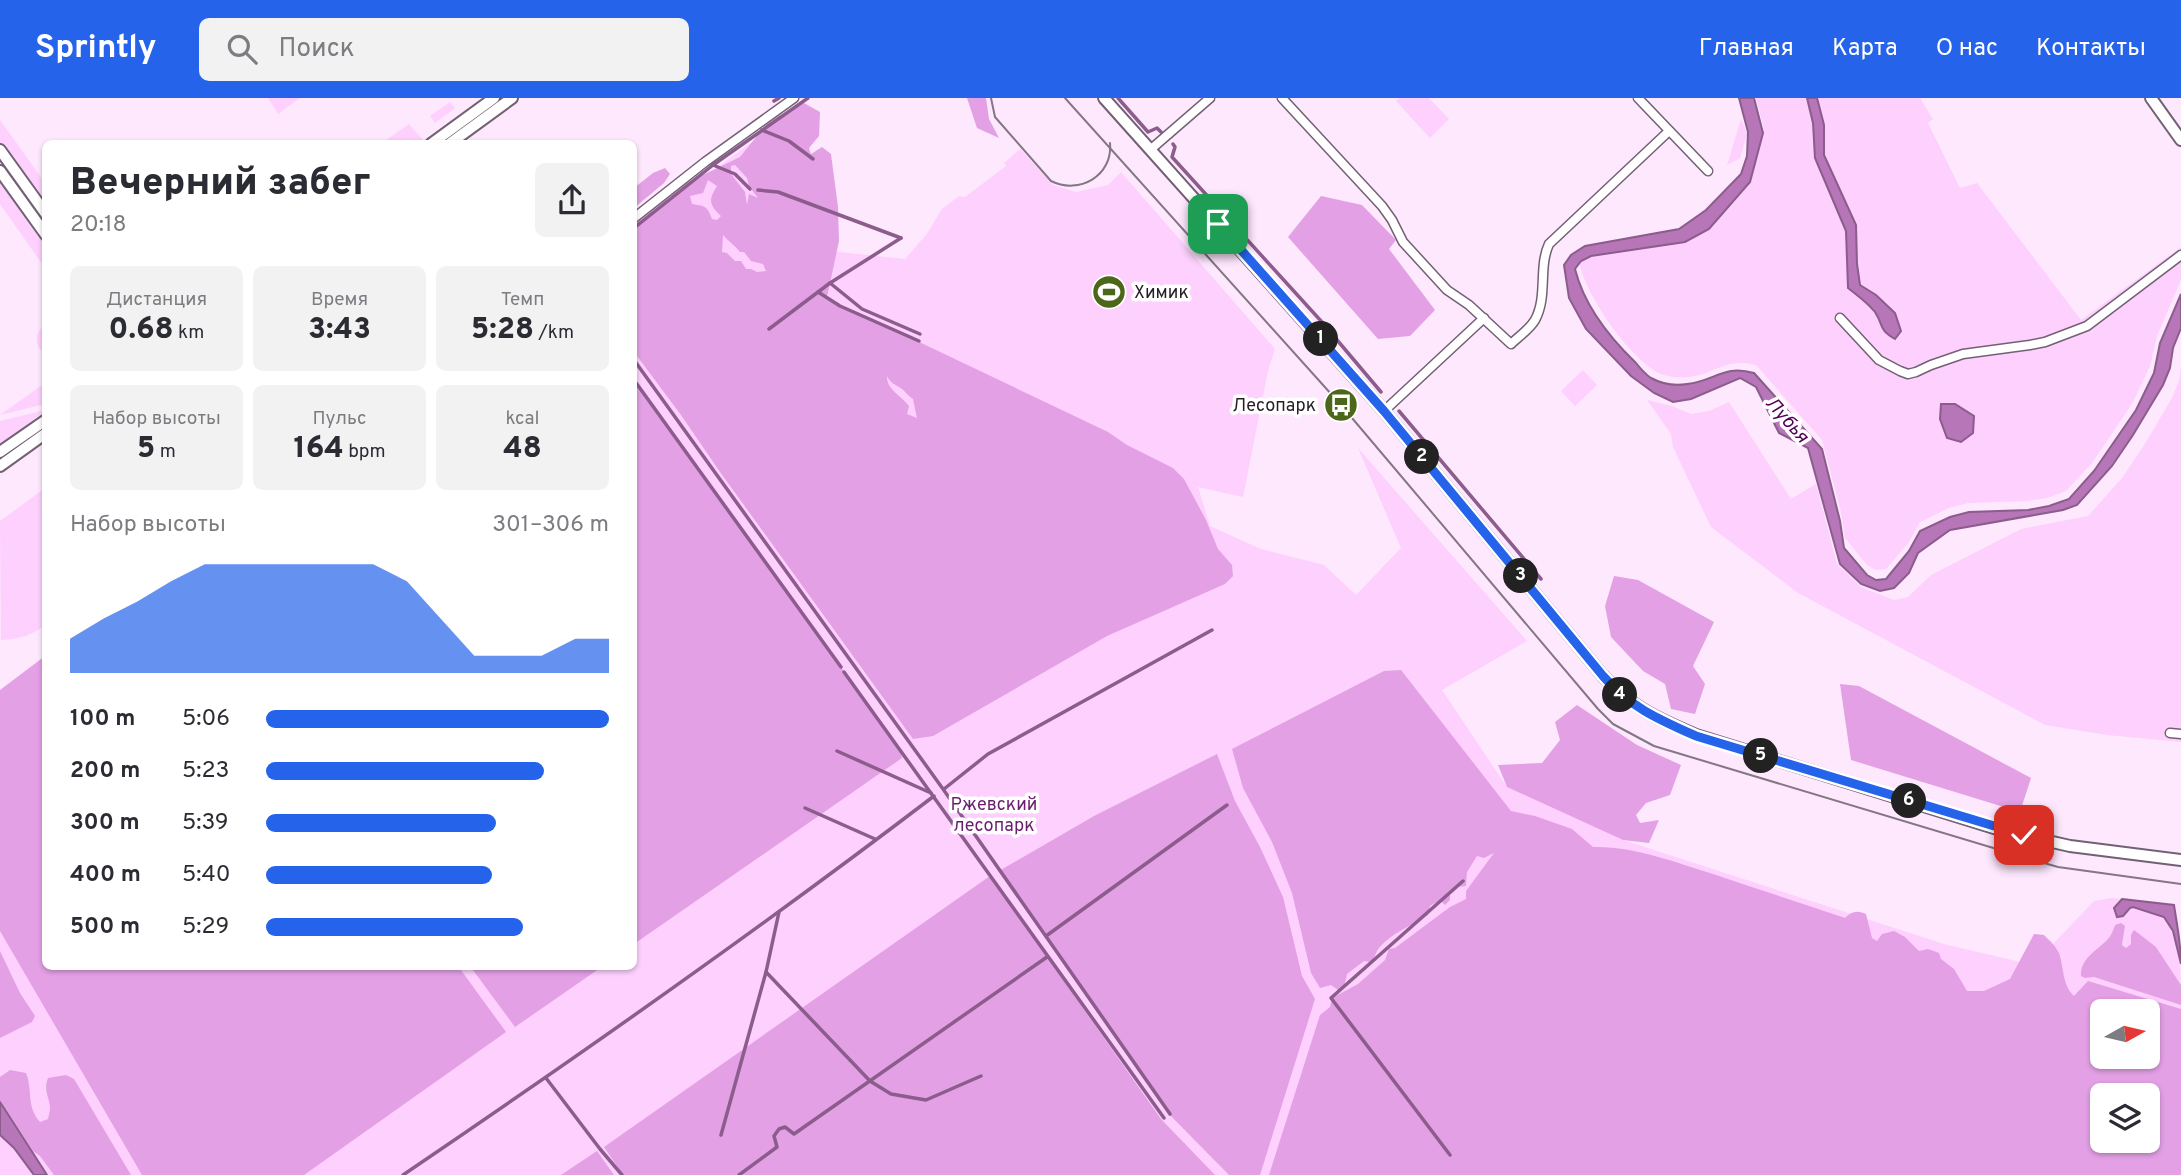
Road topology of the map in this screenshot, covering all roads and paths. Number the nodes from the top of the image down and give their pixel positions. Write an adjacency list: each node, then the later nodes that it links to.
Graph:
1 (494, 98): 10 (main road)
2 (512, 98): 11 (main road)
3 (794, 98): 18 (street)
4 (1104, 98): 14 (main road)
5 (1210, 98): 14 (street)
6 (1282, 98): 21 (street)
7 (1638, 98): 9 (street)
8 (2151, 98): 12 (main road)
9 (1669, 131): 16 (street); 21 (street)
10 (436, 140)
11 (454, 140)
12 (2181, 141)
13 (0, 150): 17 (main road)
14 (1150, 150): 23 (main road)
15 (0, 171): 19 (main road)
16 (1709, 171)
17 (42, 208)
18 (637, 216)
19 (42, 229)
20 (2181, 255): 22 (street)
21 (1484, 318): 23 (street)
22 (1840, 318)
23 (1384, 411): 30 (main road)
24 (42, 423): 26 (main road)
25 (42, 436): 27 (main road)
26 (0, 452)
27 (0, 466)
28 (2170, 733): 29 (street)
29 (2181, 734)
30 (2181, 860)

